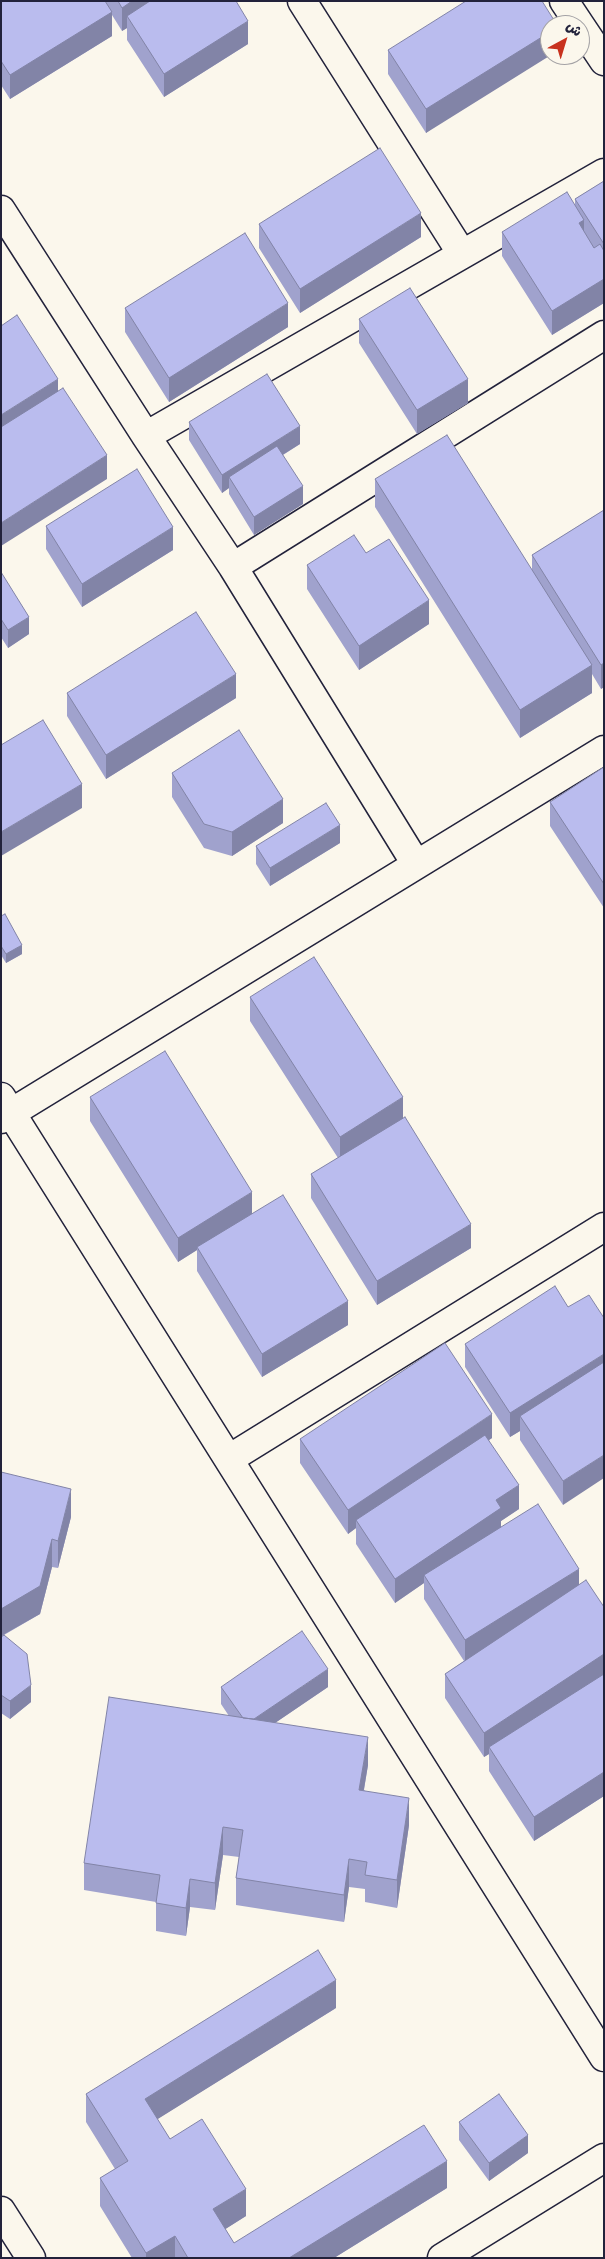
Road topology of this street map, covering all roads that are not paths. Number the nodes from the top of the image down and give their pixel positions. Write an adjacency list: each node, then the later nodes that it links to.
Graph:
1 (302, 1): 8 (street)
2 (564, 1): 3 (street)
3 (573, 15)
4 (590, 40): 5 (street)
5 (604, 62)
6 (604, 173): 8 (street)
7 (1, 210): 10 (street)
8 (462, 254): 10 (street)
9 (604, 335): 11 (street)
10 (146, 436): 11 (street)
11 (233, 567): 13 (street)
12 (604, 750): 13 (street)
13 (416, 864): 14 (street)
14 (5, 1110): 16 (street)
15 (602, 1231): 16 (street)
16 (229, 1459): 17 (street)
17 (604, 2056)
18 (604, 2158): 21 (street)
19 (1, 2211): 20 (street)
20 (31, 2258)
21 (442, 2258)

